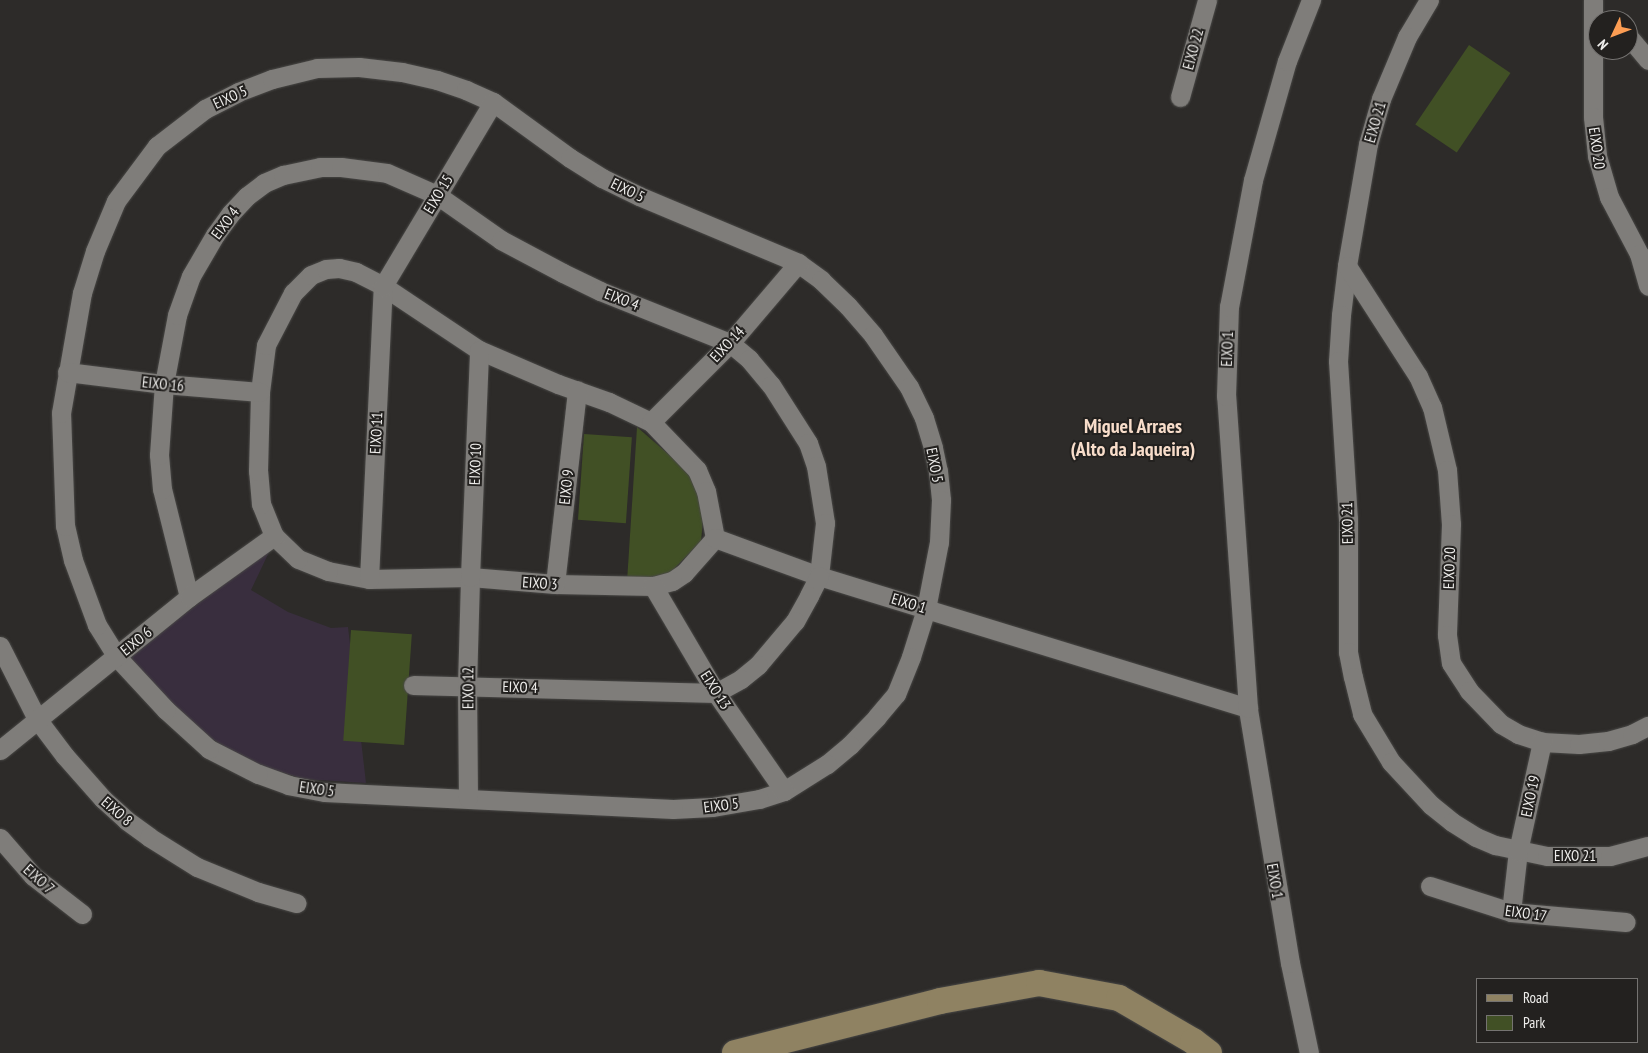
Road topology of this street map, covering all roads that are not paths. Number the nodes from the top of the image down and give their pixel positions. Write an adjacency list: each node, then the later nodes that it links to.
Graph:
1 (1207, 0): 7 (street, EIXO 22)
2 (1311, 0): 35 (street, EIXO 1)
3 (1429, 0): 11 (street, EIXO 21)
4 (1638, 48): 6 (street)
5 (1594, 60): 13 (street, EIXO 20)
6 (1648, 60)
7 (1180, 97)
8 (493, 102): 9 (street, EIXO 15); 10 (street, EIXO 5); 16 (street, EIXO 5)
9 (437, 195): 12 (street, EIXO 15); 14 (street, EIXO 4); 17 (street, EIXO 4)
10 (798, 263): 14 (street, EIXO 14); 29 (street, EIXO 5)
11 (1347, 266): 38 (street, EIXO 20); 44 (street, EIXO 21)
12 (383, 286): 15 (street, EIXO 3); 19 (street, EIXO 3); 25 (street, EIXO 11)
13 (1648, 286)
14 (730, 342): 20 (street, EIXO 14); 23 (street, EIXO 4)
15 (479, 350): 18 (street, EIXO 3); 24 (street, EIXO 10)
16 (67, 372): 17 (street, EIXO 16); 31 (street, EIXO 5)
17 (164, 384): 19 (street, EIXO 16); 28 (street, EIXO 4)
18 (577, 390): 20 (street, EIXO 3); 26 (street, EIXO 9)
19 (260, 392): 21 (street, EIXO 3)
20 (651, 422): 22 (street, EIXO 3)
21 (274, 536): 25 (street, EIXO 3); 28 (street, EIXO 6)
22 (715, 538): 23 (street, EIXO 1); 27 (street, EIXO 3)
23 (819, 576): 29 (street, EIXO 1); 34 (street, EIXO 4)
24 (470, 578): 25 (street, EIXO 3); 26 (street, EIXO 3); 33 (street, EIXO 12)
25 (369, 579)
26 (555, 584): 27 (street, EIXO 3)
27 (653, 586): 34 (street, EIXO 13)
28 (190, 597): 31 (street, EIXO 6)
29 (926, 609): 35 (street, EIXO 1); 40 (street, EIXO 5)
30 (0, 646): 36 (street, EIXO 8)
31 (116, 657): 36 (street, EIXO 6); 41 (street, EIXO 5)
32 (413, 685): 33 (street, EIXO 4)
33 (467, 686): 34 (street, EIXO 4); 41 (street, EIXO 12)
34 (716, 693): 40 (street, EIXO 13)
35 (1248, 708): 52 (street, EIXO 1)
36 (37, 719): 39 (street, EIXO 6); 46 (street, EIXO 8)
37 (1648, 726): 38 (street, EIXO 20)
38 (1542, 742): 44 (street, EIXO 19)
39 (0, 750)
40 (784, 791): 41 (street, EIXO 5)
41 (468, 798)
42 (0, 838): 48 (street, EIXO 7)
43 (1648, 846): 44 (street, EIXO 21)
44 (1518, 851): 47 (street, EIXO 19)
45 (1430, 886): 47 (street, EIXO 17)
46 (296, 903)
47 (1511, 912): 49 (street, EIXO 17)
48 (82, 914)
49 (1626, 922)
50 (735, 1053): 51 (street)
51 (1209, 1053)
52 (1309, 1053)

